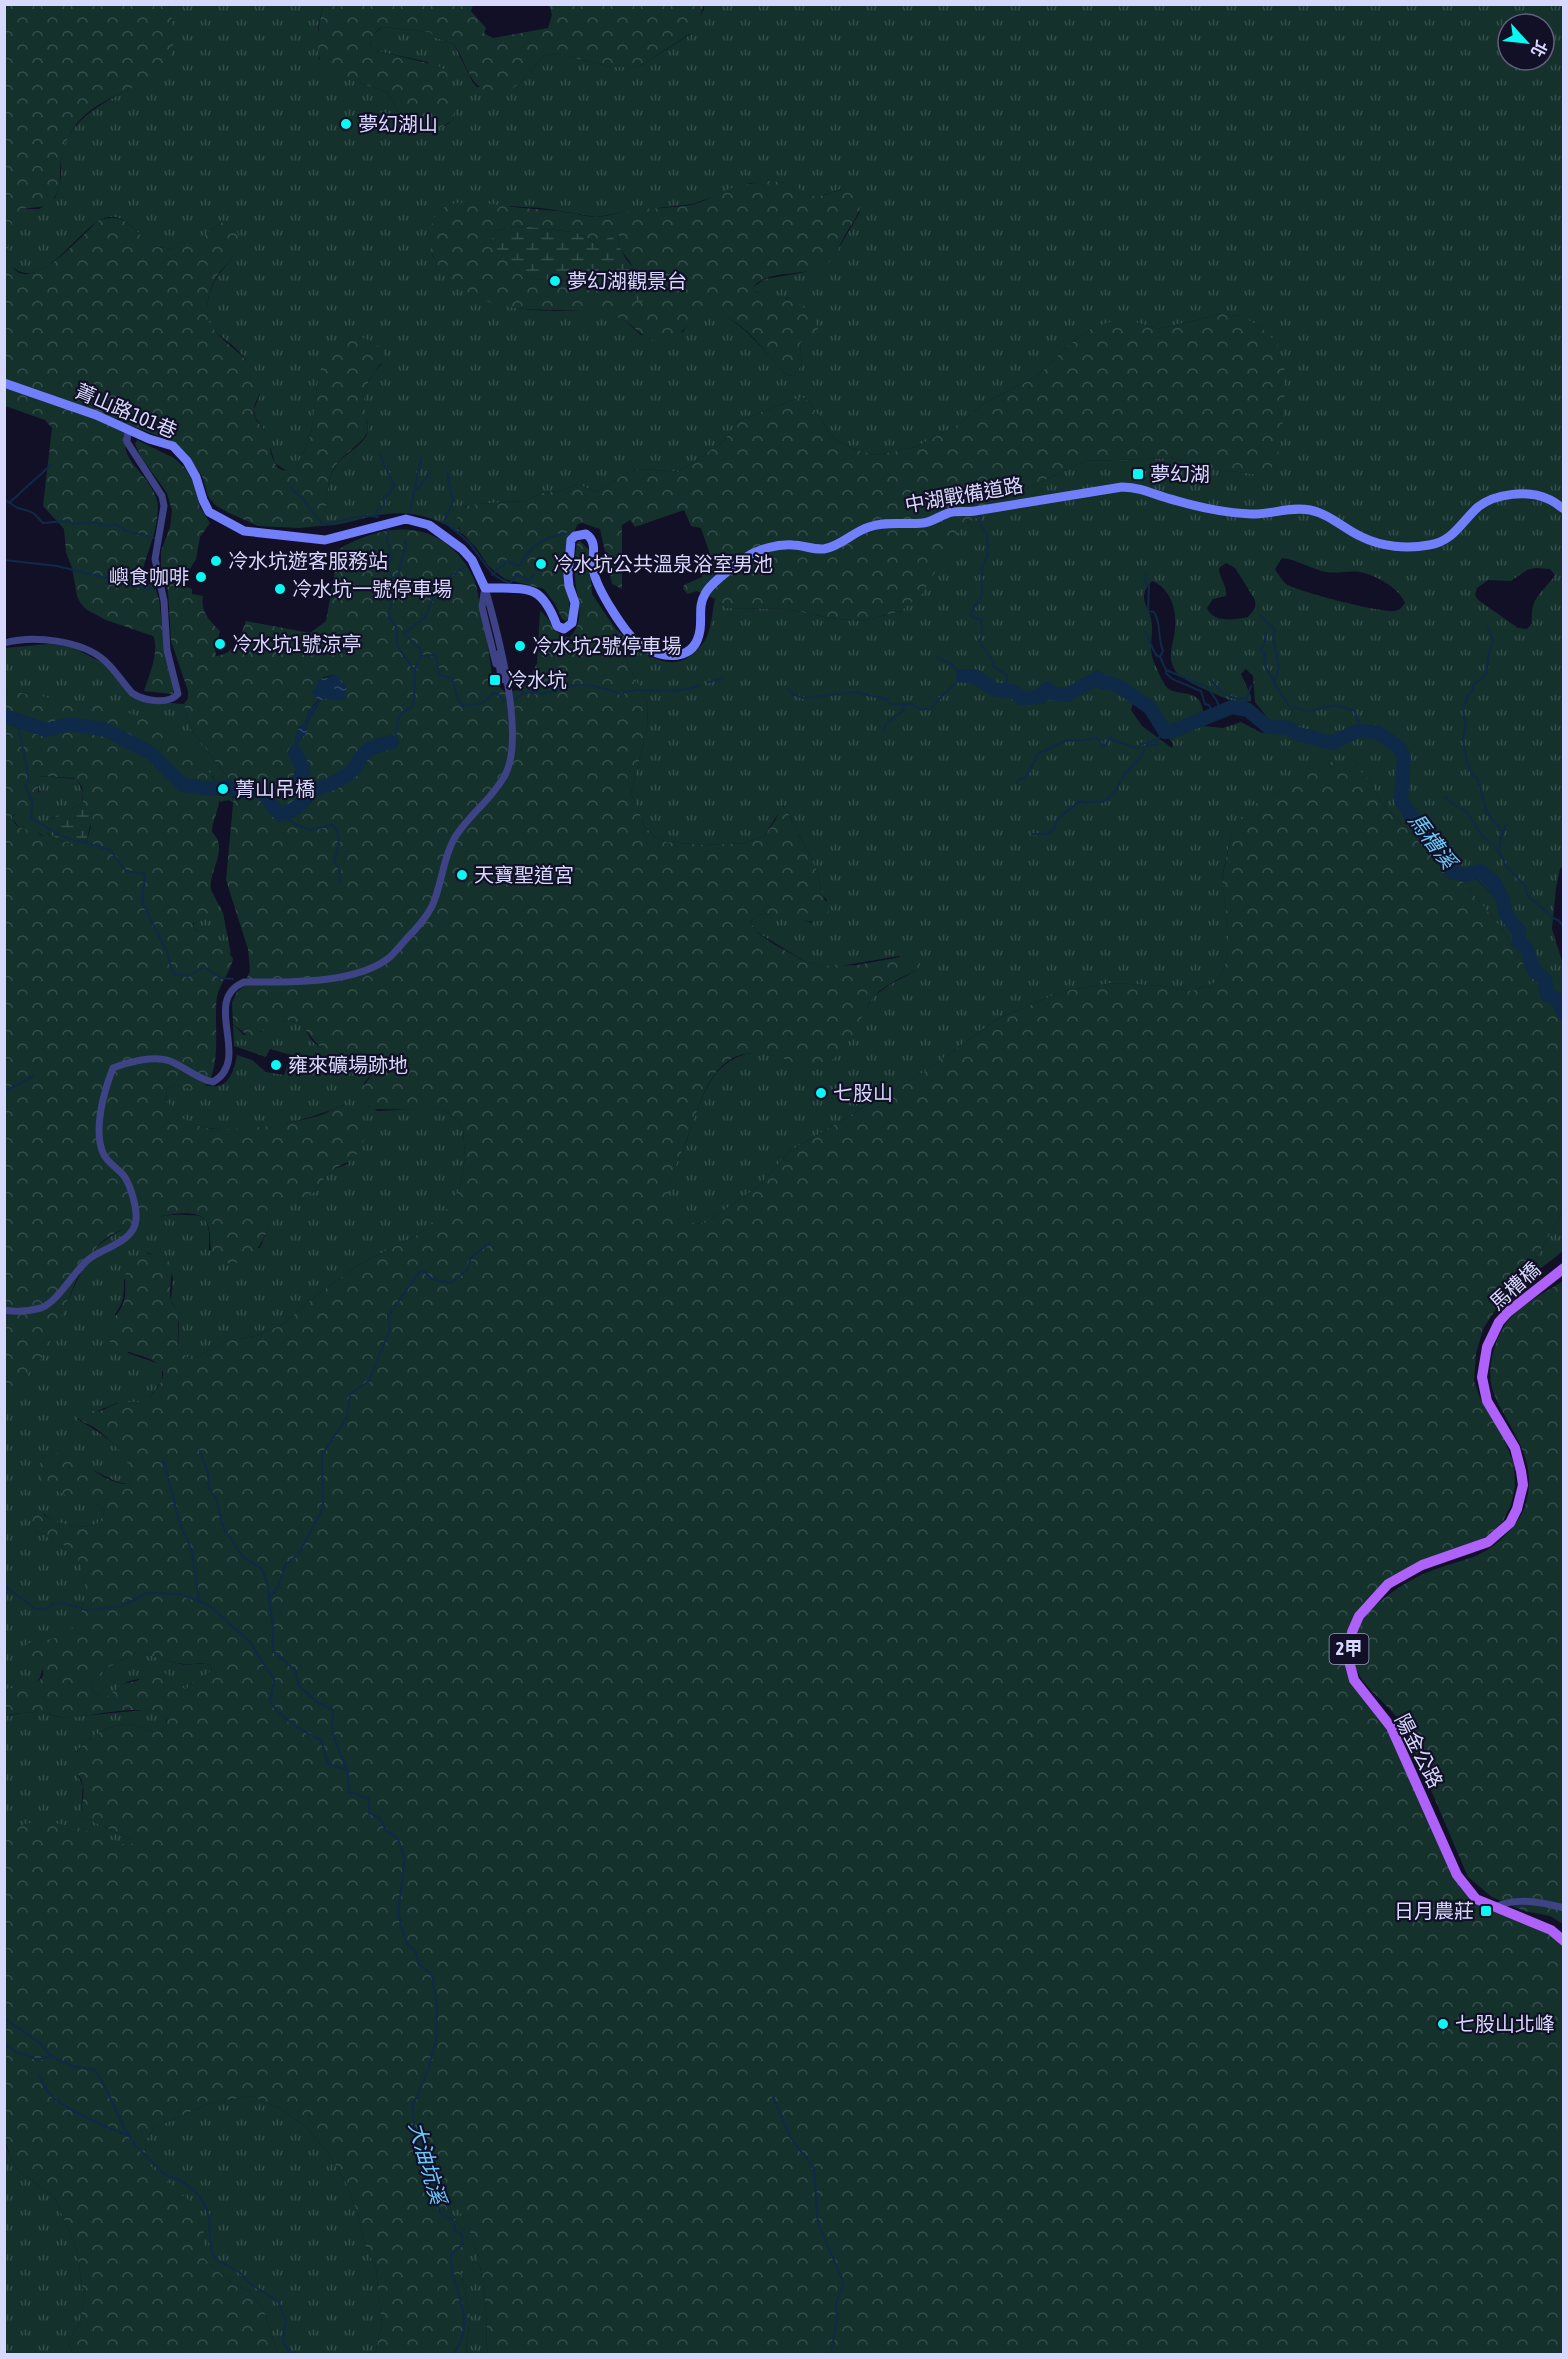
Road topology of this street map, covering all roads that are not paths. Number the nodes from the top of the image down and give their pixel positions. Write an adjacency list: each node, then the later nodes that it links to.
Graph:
1 (4, 383): 2 (street, 菁山路101巷)
2 (128, 430): 4 (street, 菁山路101巷); 5 (street)
3 (1563, 509): 4 (street, 中湖戰備道路)
4 (485, 588): 6 (street); 7 (street); 8 (street)
5 (4, 643)
6 (493, 656): 7 (street); 8 (street)
7 (498, 670): 8 (street)
8 (506, 681): 10 (street)
9 (1563, 1268): 11 (main road, 馬槽橋 / 2甲)
10 (4, 1310)
11 (1483, 1367): 12 (main road, 陽金公路 / 2甲)
12 (1495, 1907): 13 (street); 14 (main road, 陽金公路 / 2甲)
13 (1563, 1908)
14 (1563, 1941)

